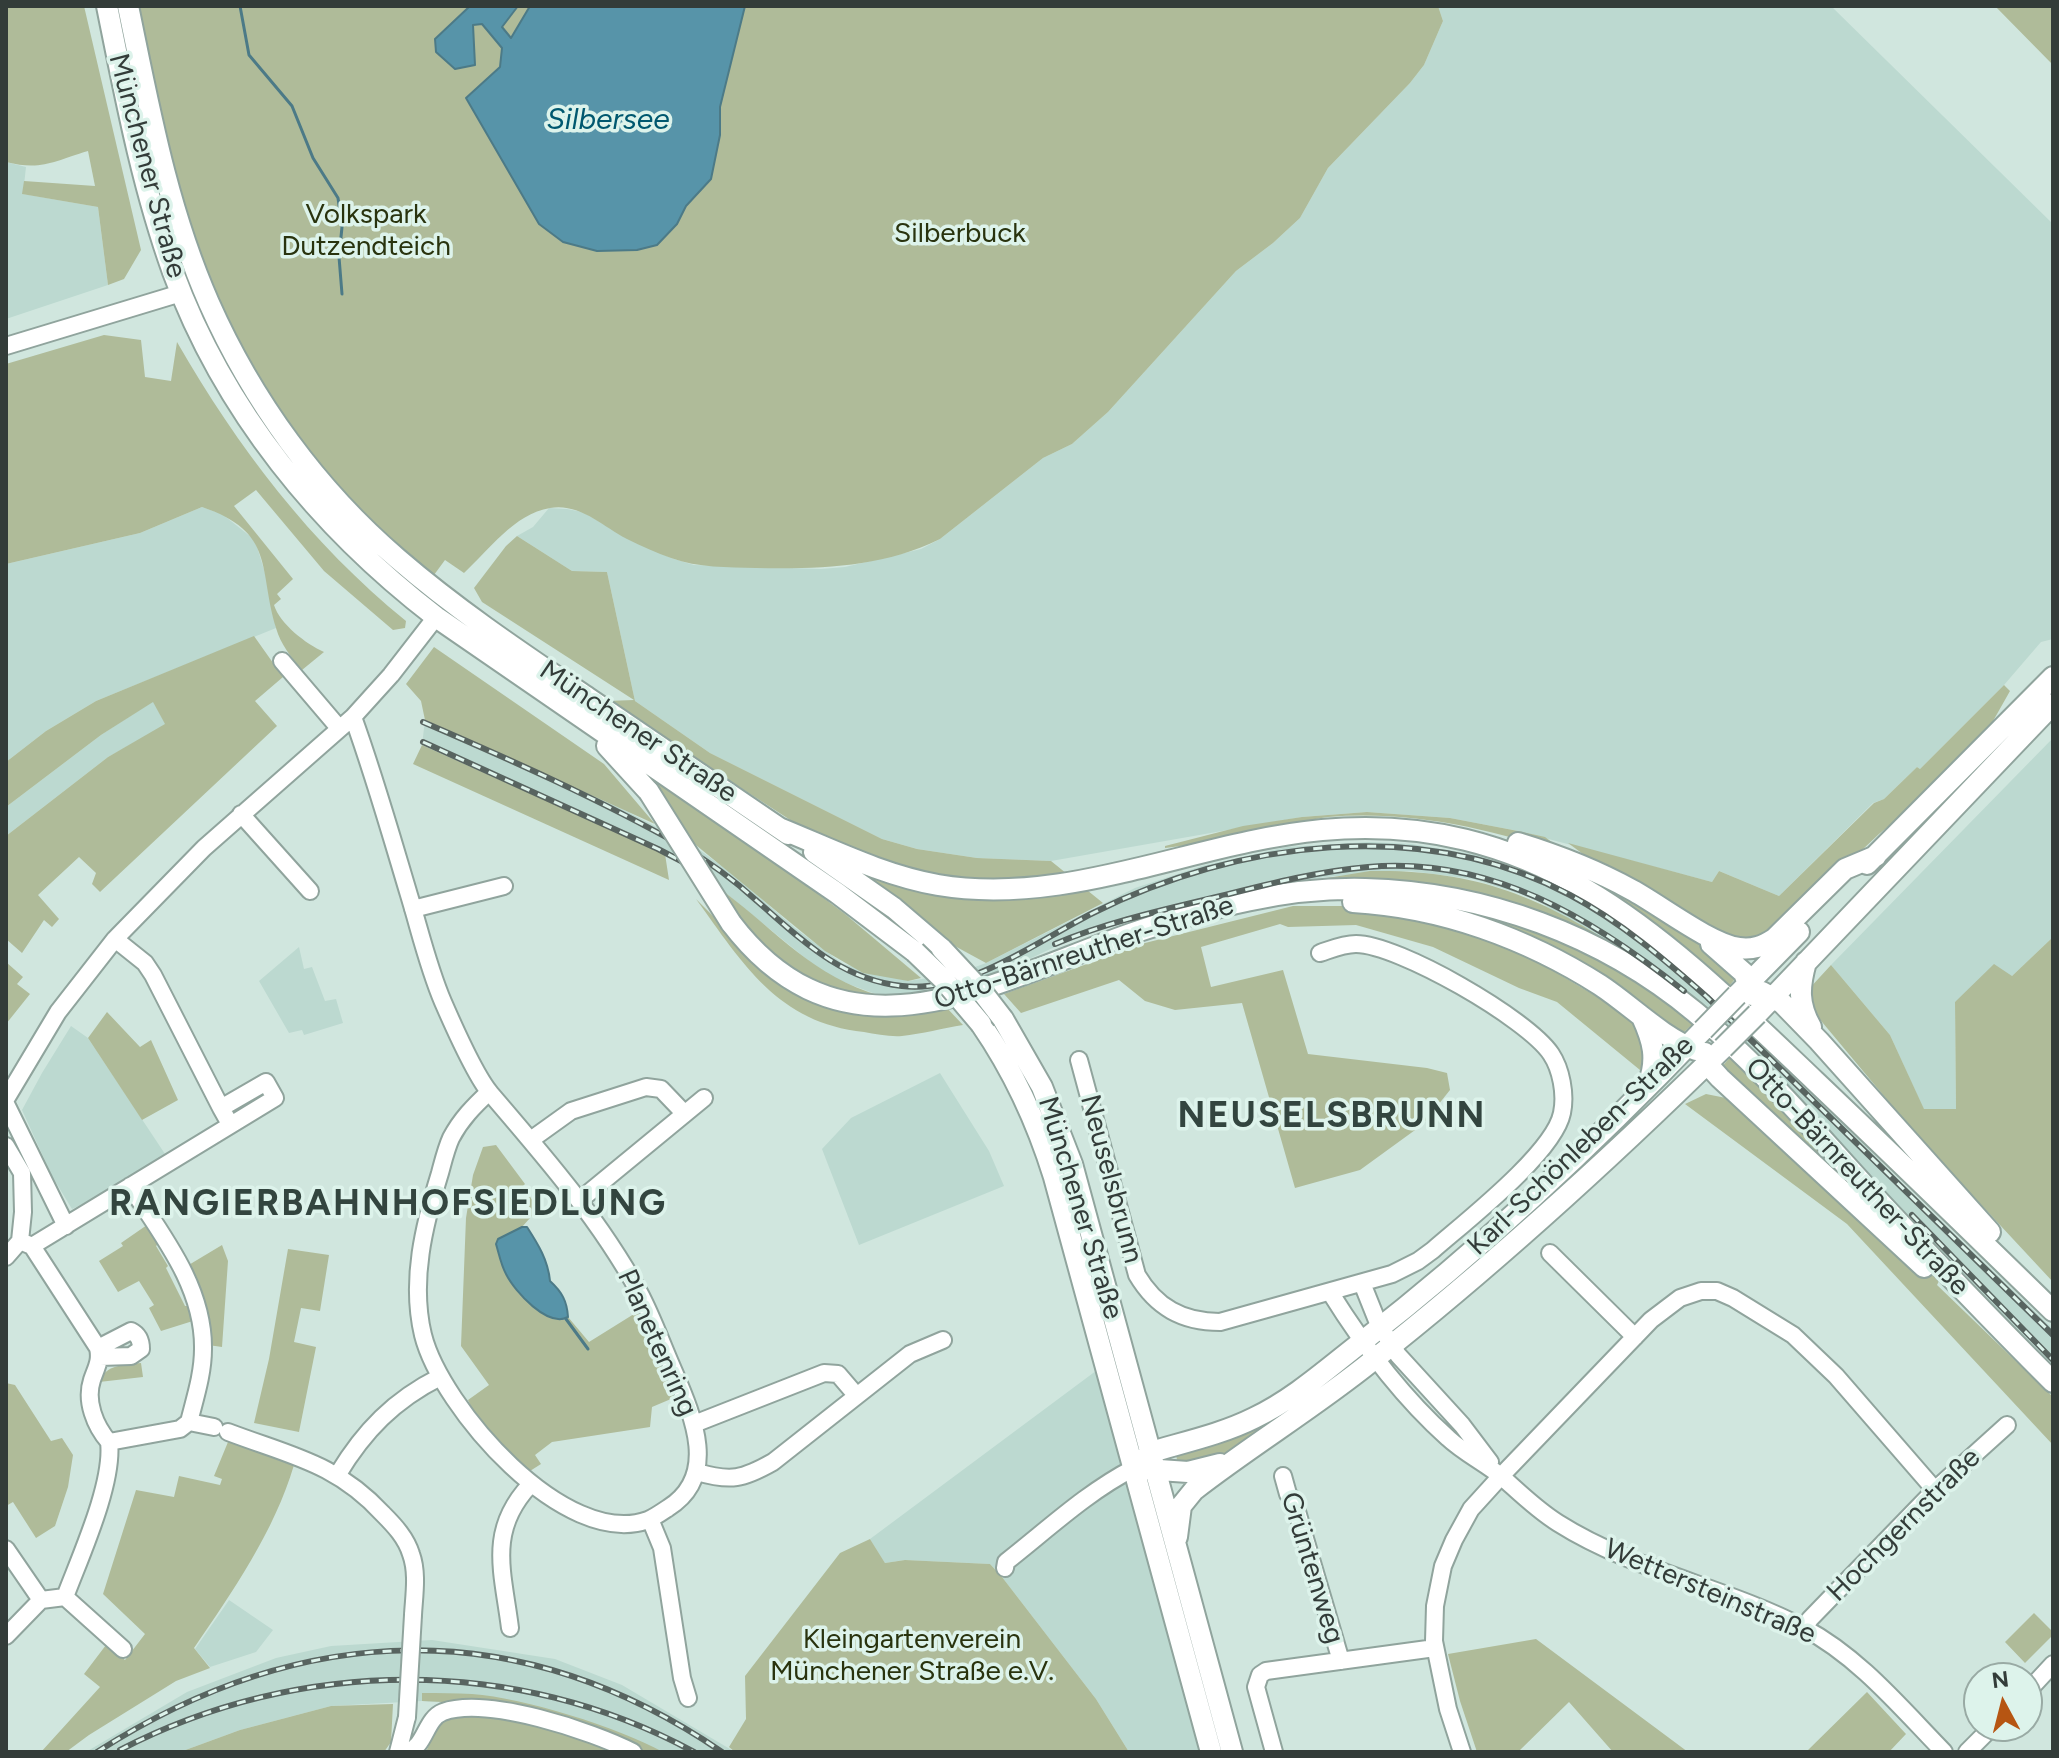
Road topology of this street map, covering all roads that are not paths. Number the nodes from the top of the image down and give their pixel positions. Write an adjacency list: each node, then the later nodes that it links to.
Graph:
1 (107, 6): 4 (main road, Münchener Straße)
2 (128, 6): 3 (main road, Münchener Straße)
3 (203, 288): 4 (main road); 6 (main road, Münchener Straße)
4 (181, 293): 5 (street); 7 (main road, Münchener Straße)
5 (6, 346)
6 (379, 542): 7 (main road); 8 (main road, Münchener Straße)
7 (358, 551): 8 (main road, Münchener Straße)
8 (443, 609): 11 (main road, Münchener Straße); 12 (street); 15 (main road, Münchener Straße)
9 (282, 661): 13 (street)
10 (2050, 693): 17 (main road, Karl-Schönleben-Straße); 25 (main road, Karl-Schönleben-Straße)
11 (569, 710): 20 (main road, Otto-Bärnreuther-Straße, bridge); 69 (main road, Münchener Straße, bridge)
12 (353, 717): 13 (street); 21 (street, Planetenring)
13 (339, 728): 14 (street)
14 (241, 814): 19 (street); 23 (street)
15 (779, 828): 16 (main road, Otto-Bärnreuther-Straße); 68 (main road, Münchener Straße, bridge)
16 (1447, 837): 22 (main road, Otto-Bärnreuther-Straße); 50 (main road, Otto-Bärnreuther-Straße)
17 (1876, 856): 22 (main road, Otto-Bärnreuther-Straße); 27 (main road, Karl-Schönleben-Straße)
18 (504, 886): 21 (street)
19 (310, 891)
20 (1302, 892): 28 (main road, Otto-Bärnreuther-Straße); 54 (main road, Otto-Bärnreuther-Straße)
21 (413, 909): 34 (street, Planetenring)
22 (1692, 927): 27 (main road, Otto-Bärnreuther-Straße)
23 (115, 939): 35 (street); 37 (street)
24 (1320, 953): 49 (street, Neuselsbrunn)
25 (1807, 962): 26 (main road, Karl-Schönleben-Straße); 29 (main road, Otto-Bärnreuther-Straße)
26 (1774, 996): 27 (main road, Karl-Schönleben-Straße); 29 (main road, Otto-Bärnreuther-Straße)
27 (1747, 1001): 30 (main road, Karl-Schönleben-Straße, bridge); 30 (main road, Karl-Schönleben-Straße, bridge)
28 (1640, 1013): 30 (main road, Otto-Bärnreuther-Straße); 32 (main road)
29 (1819, 1041): 50 (main road, Otto-Bärnreuther-Straße)
30 (1709, 1043): 32 (main road, Karl-Schönleben-Straße); 33 (main road, Otto-Bärnreuther-Straße); 39 (main road, Karl-Schönleben-Straße)
31 (1079, 1060): 51 (street, Neuselsbrunn)
32 (1647, 1085): 53 (main road, Karl-Schönleben-Straße)
33 (1732, 1090): 39 (main road, Otto-Bärnreuther-Straße); 54 (main road, Otto-Bärnreuther-Straße)
34 (489, 1092): 41 (street, Planetenring); 60 (street)
35 (7, 1096): 45 (street)
36 (704, 1098): 38 (street)
37 (221, 1108): 40 (street); 40 (street)
38 (684, 1113): 41 (street); 44 (street)
39 (1656, 1113): 58 (main road, Karl-Schönleben-Straße)
40 (230, 1124): 43 (street)
41 (532, 1139): 44 (street, Planetenring)
42 (6, 1146): 46 (street)
43 (130, 1186): 45 (street); 63 (street)
44 (580, 1200): 64 (street, Planetenring)
45 (66, 1226): 46 (street)
46 (26, 1244): 48 (street); 66 (street)
47 (1550, 1253): 55 (street)
48 (6, 1257)
49 (1362, 1283): 51 (street, Neuselsbrunn); 53 (street)
50 (2028, 1287): 52 (main road, Otto-Bärnreuther-Straße)
51 (1330, 1292): 57 (street)
52 (2053, 1311)
53 (1380, 1327): 57 (main road, Karl-Schönleben-Straße); 58 (street, Wettersteinstraße)
54 (1998, 1327): 61 (main road, Otto-Bärnreuther-Straße)
55 (1635, 1337): 73 (street); 75 (street)
56 (943, 1340): 62 (street)
57 (1362, 1342): 59 (street, Wettersteinstraße); 68 (main road, Karl-Schönleben-Straße)
58 (1391, 1346): 59 (main road, Karl-Schönleben-Straße); 73 (street, Wettersteinstraße)
59 (1374, 1360): 67 (main road, Karl-Schönleben-Straße); 73 (street, Wettersteinstraße)
60 (440, 1377): 71 (street); 74 (street)
61 (2053, 1382)
62 (856, 1395): 64 (street); 70 (street)
63 (189, 1422): 66 (street); 71 (street)
64 (694, 1424): 70 (street, Planetenring)
65 (2007, 1425): 75 (street, Hochgernstraße)
66 (109, 1442): 80 (street)
67 (1239, 1458): 68 (main road, Karl-Schönleben-Straße); 78 (main road, Karl-Schönleben-Straße)
68 (1153, 1462): 69 (main road, Karl-Schönleben-Straße); 78 (main road, Münchener Straße)
69 (1134, 1468): 79 (street); 91 (main road, Münchener Straße)
70 (697, 1472): 76 (street)
71 (338, 1474): 89 (street, bridge)
72 (1283, 1476): 87 (street, Grüntenweg)
73 (1501, 1476): 83 (street, Wettersteinstraße); 85 (street)
74 (530, 1485): 76 (street); 82 (street)
75 (1935, 1490): 83 (street, Hochgernstraße)
76 (650, 1519): 88 (street)
77 (6, 1549): 81 (street)
78 (1176, 1549): 92 (main road, Münchener Straße)
79 (1005, 1568)
80 (65, 1597): 81 (street); 86 (street)
81 (41, 1600): 84 (street)
82 (510, 1628)
83 (1804, 1628): 95 (street, Wettersteinstraße)
84 (6, 1636)
85 (1435, 1648): 87 (street); 94 (street)
86 (123, 1649)
87 (1341, 1661): 93 (street)
88 (688, 1698)
89 (399, 1750): 90 (street)
90 (633, 1752)
91 (1211, 1752)
92 (1232, 1752)
93 (1274, 1752)
94 (1462, 1752)
95 (1944, 1752)

